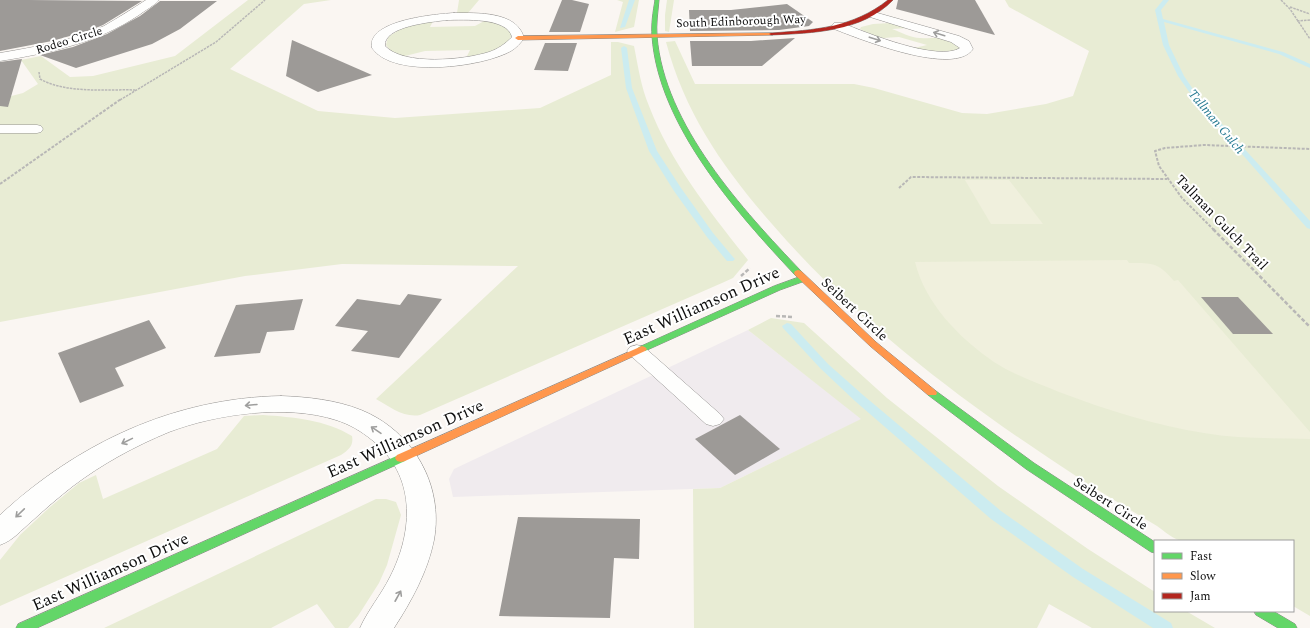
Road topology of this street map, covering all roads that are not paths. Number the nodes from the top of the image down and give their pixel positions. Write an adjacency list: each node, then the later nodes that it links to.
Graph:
1 (154, 0): 8 (street, Rodeo Circle)
2 (657, 0): 6 (street, Seibert Circle)
3 (891, 0): 4 (street, South Edinborough Way)
4 (874, 15): 5 (street, South Edinborough Way); 5 (street, one-way to 4)
5 (838, 26): 6 (street, South Edinborough Way)
6 (655, 36): 7 (street, South Edinborough Way); 11 (street, Seibert Circle)
7 (518, 38): 7 (street)
8 (0, 57)
9 (0, 129): 10 (lane)
10 (37, 129)
11 (802, 279): 12 (street, East Williamson Drive); 16 (street, Seibert Circle)
12 (637, 351): 13 (lane); 14 (street, East Williamson Drive)
13 (713, 419)
14 (404, 456): 15 (street, one-way to 15); 18 (street, East Williamson Drive); 19 (street, one-way to 14)
15 (0, 533)
16 (1154, 547)
17 (1263, 612): 20 (street)
18 (23, 628)
19 (376, 628)
20 (1290, 628)

